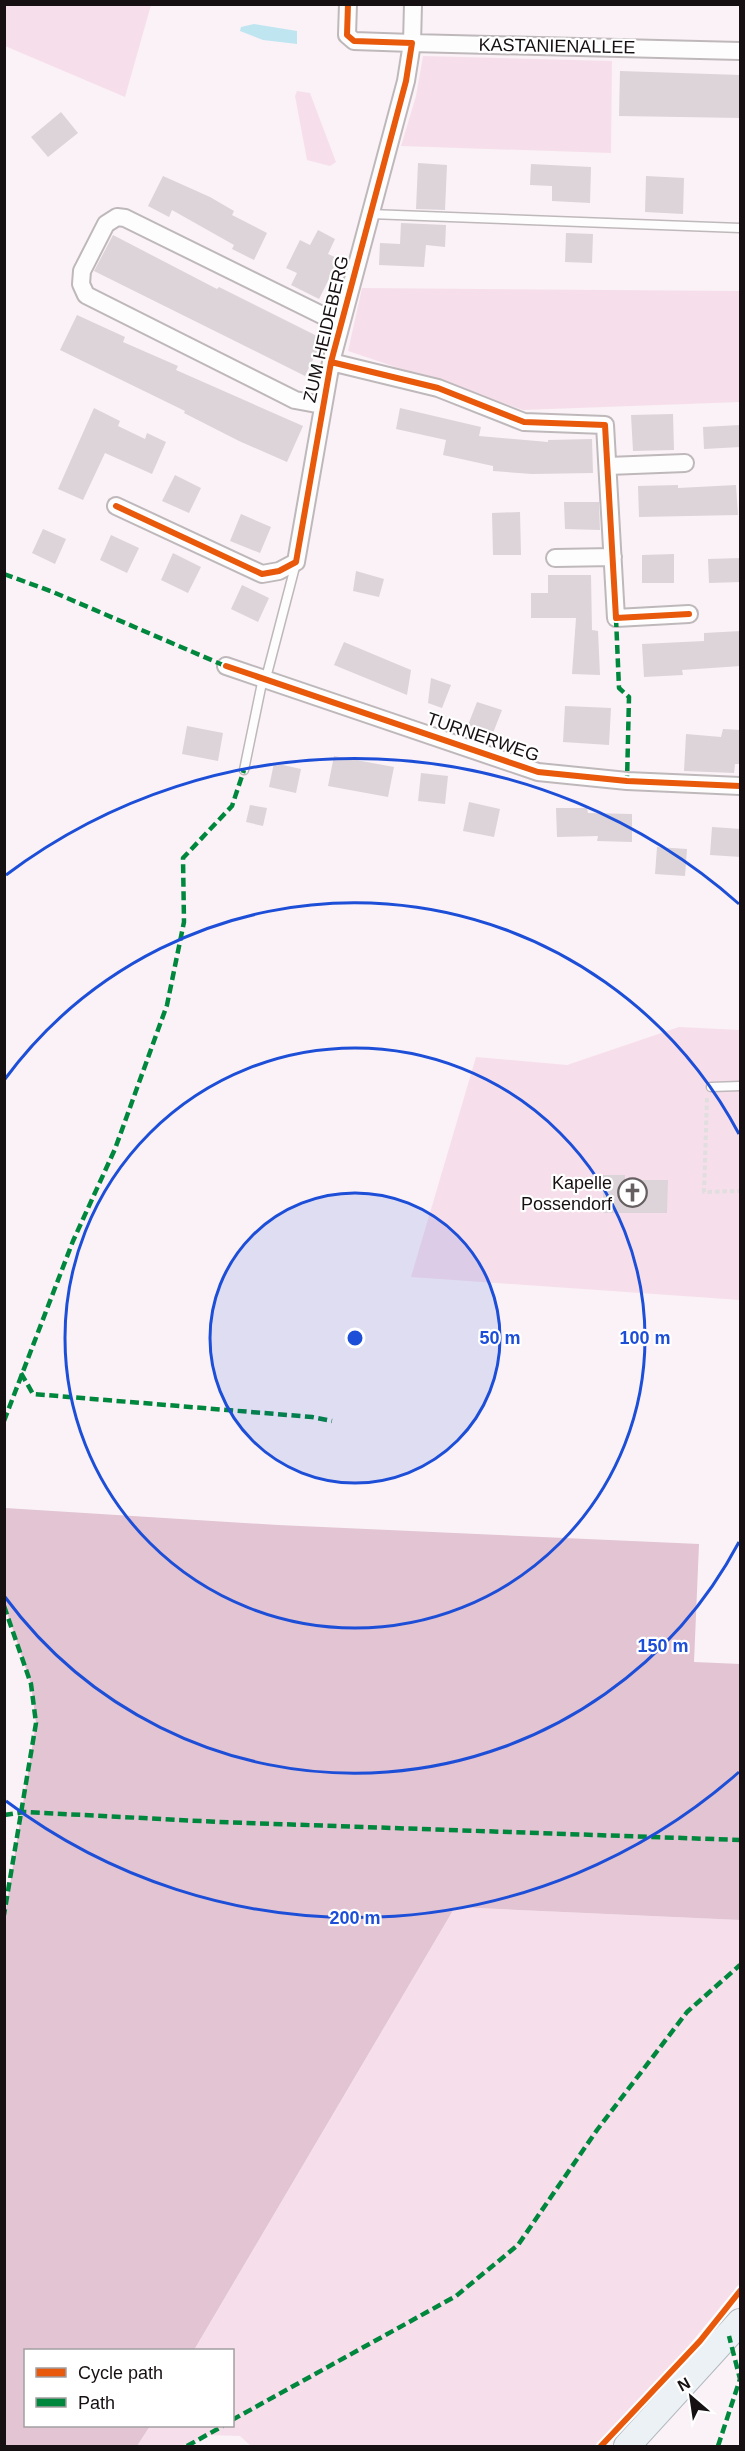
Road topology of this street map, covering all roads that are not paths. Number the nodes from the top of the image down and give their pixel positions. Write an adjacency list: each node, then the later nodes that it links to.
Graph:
1 (348, 4): 3 (street)
2 (413, 4): 3 (street)
3 (412, 43): 4 (street, KASTANIENALLEE); 5 (street, ZUM HEIDEBERG)
4 (741, 51)
5 (369, 214): 6 (lane); 7 (street, ZUM HEIDEBERG)
6 (741, 228)
7 (340, 324): 8 (street, ZUM HEIDEBERG); 9 (street, ZUM HEIDEBERG)
8 (331, 362): 9 (street, ZUM HEIDEBERG); 11 (street)
9 (322, 405): 15 (street, ZUM HEIDEBERG)
10 (685, 463): 11 (street)
11 (608, 466): 13 (street)
12 (116, 506): 15 (street)
13 (613, 557): 14 (street); 16 (street)
14 (555, 558)
15 (296, 562): 18 (lane)
16 (689, 614)
17 (226, 666): 18 (street, TURNERWEG)
18 (265, 678): 19 (lane); 20 (street, TURNERWEG)
19 (244, 770)
20 (741, 786)
21 (741, 1086): 22 (lane)
22 (709, 1089)
23 (741, 2322): 24 (main road)
24 (627, 2446)

